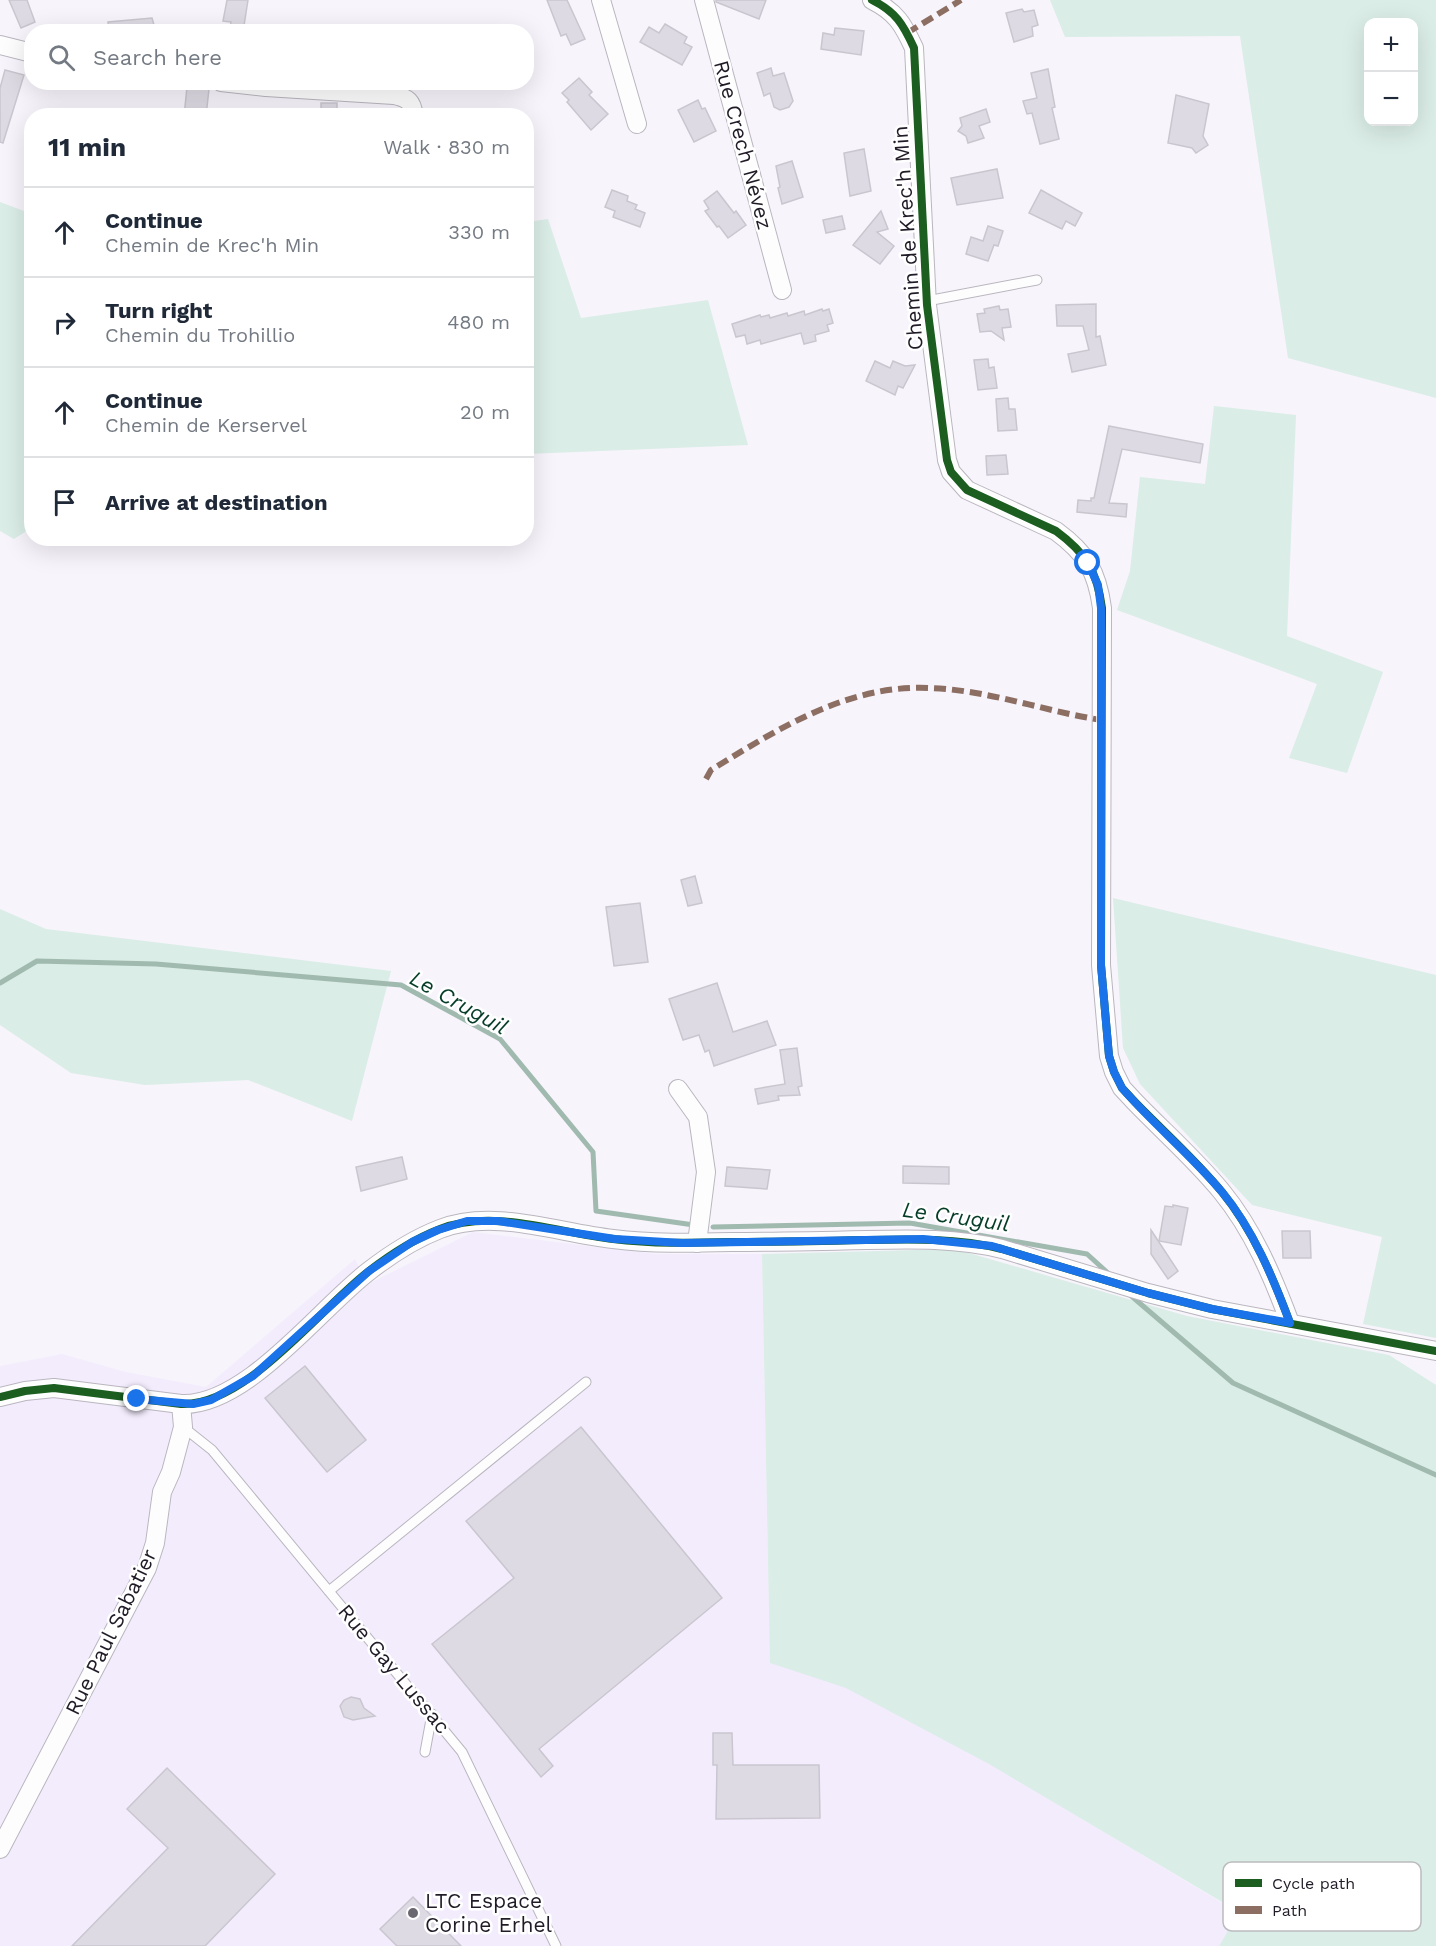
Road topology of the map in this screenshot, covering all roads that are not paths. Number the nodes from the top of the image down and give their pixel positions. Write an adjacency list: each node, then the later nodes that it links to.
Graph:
1 (601, 0): 8 (street)
2 (704, 0): 10 (street, Rue Crech Névez)
3 (872, 0): 11 (street, Chemin de Krec'h Min)
4 (0, 45): 5 (street)
5 (24, 51)
6 (314, 90): 7 (street)
7 (413, 108)
8 (637, 124)
9 (1037, 280): 11 (lane)
10 (782, 290)
11 (927, 301): 14 (street, Chemin de Krec'h Min)
12 (678, 1089): 13 (street)
13 (697, 1243): 14 (street); 18 (street)
14 (1290, 1323): 15 (street)
15 (1436, 1351)
16 (586, 1382): 20 (lane)
17 (0, 1397): 18 (street)
18 (182, 1404): 19 (street, Rue Paul Sabatier)
19 (183, 1427): 20 (lane, Rue Gay Lussac); 23 (street, Rue Paul Sabatier)
20 (329, 1591): 21 (lane, Rue Gay Lussac)
21 (432, 1714): 22 (lane); 24 (lane, Rue Gay Lussac)
22 (425, 1752)
23 (0, 1849)
24 (556, 1946)

